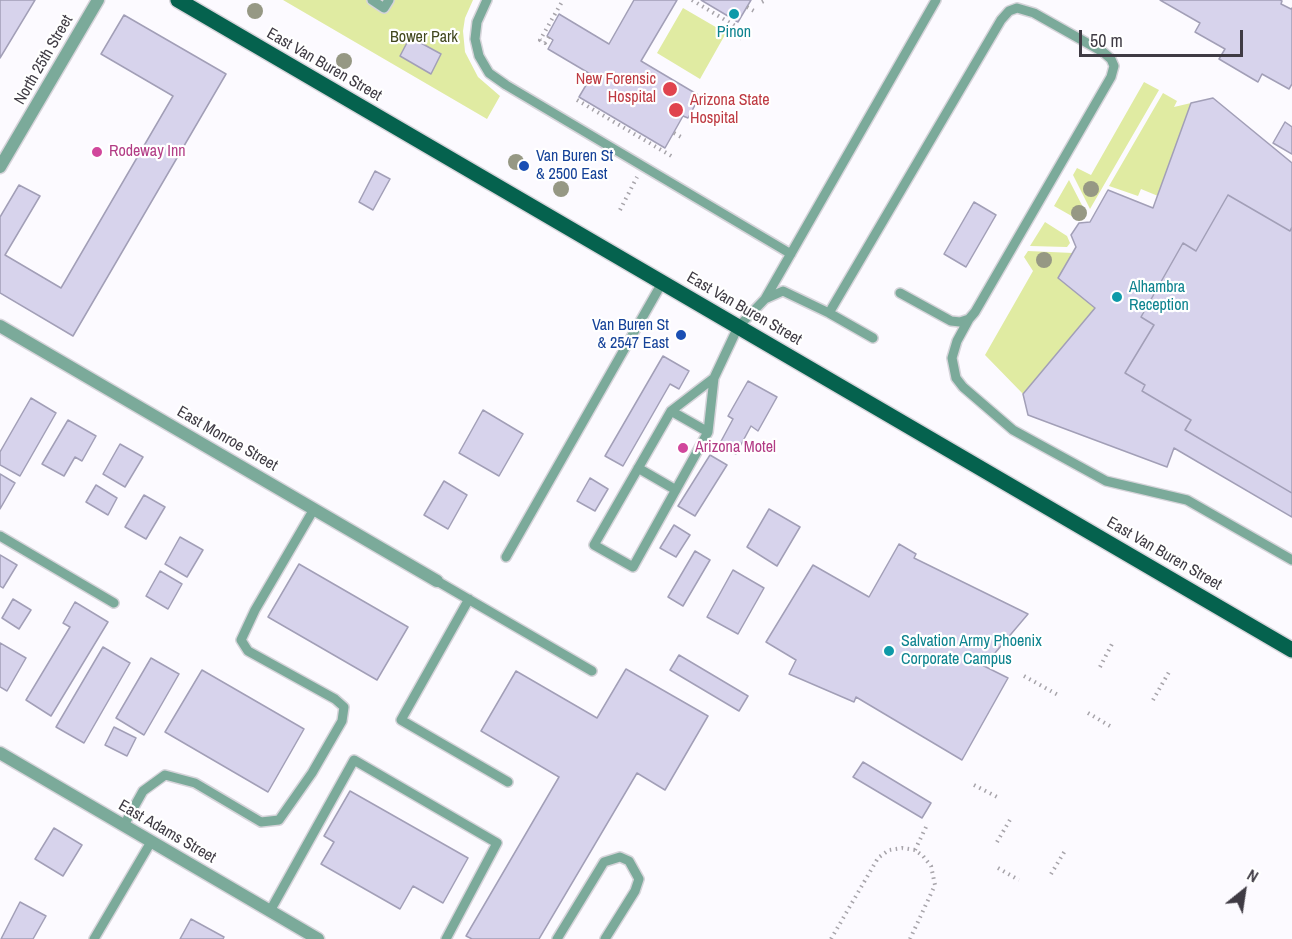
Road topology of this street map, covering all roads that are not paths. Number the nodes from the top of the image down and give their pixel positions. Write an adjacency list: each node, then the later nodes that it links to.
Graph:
1 (98, 0): 7 (street, North 25th Street)
2 (177, 0): 9 (main road, East Van Buren Street)
3 (372, 0): 4 (lane)
4 (389, 0)
5 (488, 0): 8 (lane)
6 (936, 0): 8 (lane)
7 (0, 167)
8 (791, 254): 11 (lane)
9 (662, 283): 15 (main road, East Van Buren Street); 24 (lane)
10 (900, 293): 13 (lane)
11 (765, 299): 12 (lane); 15 (lane)
12 (829, 313): 13 (lane); 16 (lane)
13 (969, 320): 25 (lane)
14 (0, 326): 22 (street, East Monroe Street)
15 (738, 327): 17 (lane); 29 (main road, East Van Buren Street)
16 (873, 338)
17 (714, 378): 18 (lane); 19 (lane)
18 (671, 411): 19 (lane); 20 (lane)
19 (708, 432): 21 (lane)
20 (638, 468): 21 (lane); 21 (lane)
21 (676, 490)
22 (314, 508): 26 (street, East Monroe Street); 33 (lane)
23 (0, 536): 28 (lane)
24 (506, 557)
25 (1292, 560)
26 (437, 580): 27 (lane)
27 (470, 599): 30 (lane); 32 (lane)
28 (114, 603)
29 (1292, 650)
30 (592, 671)
31 (0, 753): 33 (street, East Adams Street)
32 (508, 782)
33 (124, 825): 34 (street, East Adams Street)
34 (151, 842): 35 (street, East Adams Street); 36 (lane)
35 (270, 911): 37 (street, East Adams Street); 38 (lane)
36 (94, 939)
37 (318, 939)
38 (446, 939)
39 (557, 939): 40 (lane)
40 (605, 939)

